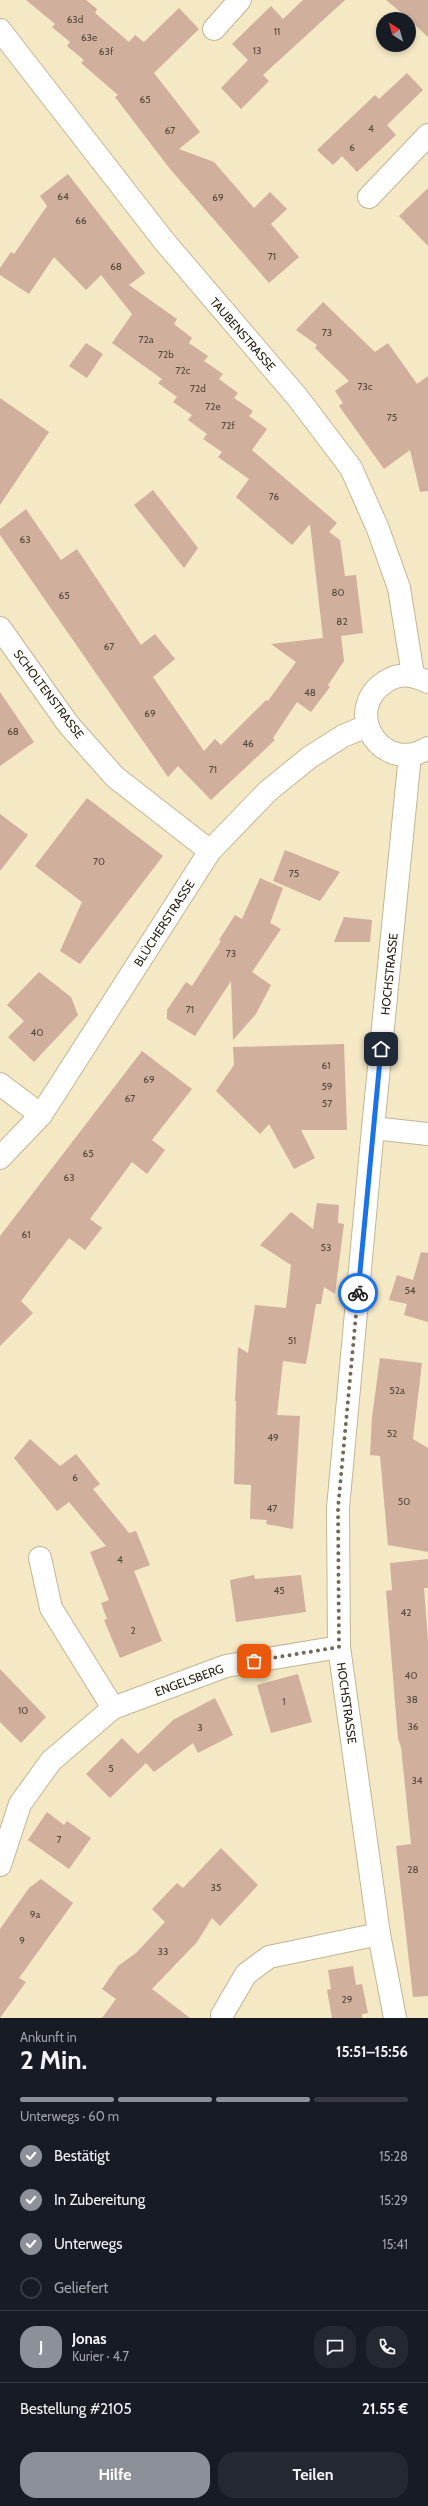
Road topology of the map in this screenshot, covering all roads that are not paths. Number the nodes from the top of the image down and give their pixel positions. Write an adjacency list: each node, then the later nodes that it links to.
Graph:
1 (240, 0): 2 (street)
2 (214, 29)
3 (0, 30): 7 (street, TAUBENSTRASSE)
4 (428, 134): 5 (street)
5 (369, 197)
6 (0, 628): 10 (street, SCHOLTENSTRASSE)
7 (420, 679): 8 (street)
8 (367, 726): 9 (street); 10 (street, BLÜCHERSTRASSE)
9 (419, 751): 13 (street, HOCHSTRASSE)
10 (210, 851): 12 (street, BLÜCHERSTRASSE)
11 (0, 1084): 12 (street)
12 (41, 1116): 15 (street, BLÜCHERSTRASSE)
13 (373, 1128): 14 (street); 17 (street, HOCHSTRASSE)
14 (428, 1134)
15 (0, 1158)
16 (40, 1558): 18 (street)
17 (339, 1647): 18 (street, ENGELSBERG); 20 (street, HOCHSTRASSE)
18 (113, 1708): 19 (street, ENGELSBERG)
19 (0, 1865)
20 (379, 1934): 21 (street); 22 (street, HOCHSTRASSE)
21 (222, 2015)
22 (396, 2018)

